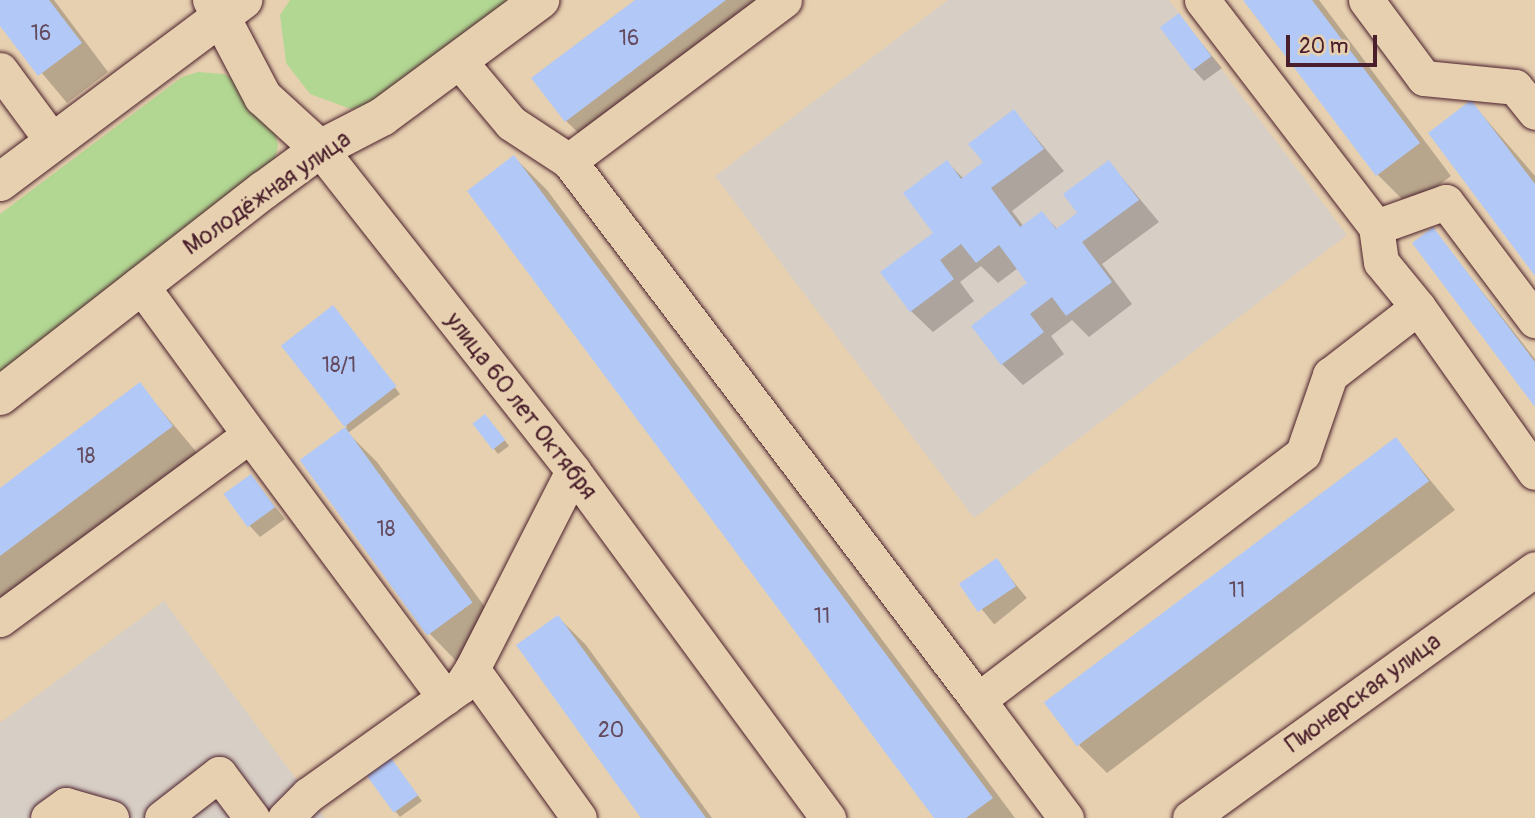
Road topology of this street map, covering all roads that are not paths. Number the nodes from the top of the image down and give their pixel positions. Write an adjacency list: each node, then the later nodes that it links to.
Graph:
1 (540, 0): 6 (main road, Молодёжная улица)
2 (784, 0): 11 (street)
3 (1202, 0): 13 (street)
4 (1366, 0): 8 (street)
5 (226, 5): 9 (main road); 10 (main road, улица 60 лет Октября)
6 (459, 61): 10 (main road, Молодёжная улица); 11 (street)
7 (0, 70): 9 (street)
8 (1535, 112)
9 (53, 142): 12 (main road)
10 (320, 149): 14 (main road, Молодёжная улица); 19 (street, улица 60 лет Октября)
11 (569, 161): 25 (street)
12 (0, 182)
13 (1376, 227): 15 (street); 16 (street)
14 (140, 284): 17 (main road, Молодёжная улица); 18 (street)
15 (1418, 307): 20 (street); 25 (street)
16 (1535, 320)
17 (0, 396)
18 (250, 435): 22 (street); 24 (street)
19 (573, 471): 23 (street); 32 (street, улица 60 лет Октября)
20 (1535, 472)
21 (1535, 569): 34 (street, Пионерская улица)
22 (0, 619)
23 (472, 670): 24 (street); 31 (street)
24 (445, 698): 30 (street)
25 (978, 700): 33 (street)
26 (48, 818): 27 (street)
27 (111, 818)
28 (162, 818): 29 (street)
29 (252, 818)
30 (285, 818)
31 (579, 818)
32 (828, 818)
33 (1066, 818)
34 (1191, 818)

